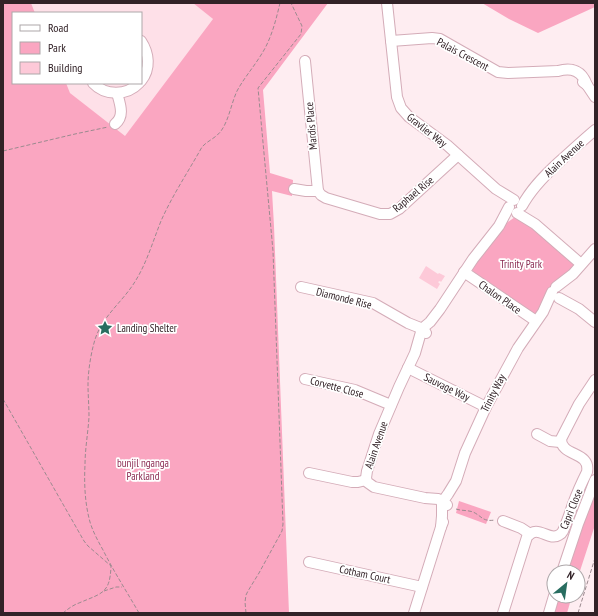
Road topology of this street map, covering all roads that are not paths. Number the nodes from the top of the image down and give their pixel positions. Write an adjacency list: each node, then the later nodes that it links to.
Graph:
1 (388, 3): 2 (street, Gravlier Way)
2 (391, 41): 9 (street, Palais Crescent); 12 (street, Gravlier Way)
3 (142, 42): 5 (street)
4 (306, 61): 14 (street, Mardis Place)
5 (142, 80)
6 (94, 84): 8 (street)
7 (138, 84): 8 (street)
8 (117, 93): 10 (street)
9 (595, 97)
10 (115, 124)
11 (595, 130): 15 (street, Alain Avenue)
12 (458, 155): 14 (street, Raphael Rise); 15 (street, Gravlier Way)
13 (294, 189): 14 (street, Raphael Rise)
14 (318, 191)
15 (516, 207): 17 (street, Gravlier Way); 18 (street, Alain Avenue)
16 (595, 249): 17 (street, Trinity Way)
17 (581, 264): 20 (street, Trinity Way)
18 (464, 272): 21 (street, Chalon Place); 23 (street, Alain Avenue)
19 (301, 287): 23 (street, Diamonde Rise)
20 (559, 293): 21 (street, Trinity Way); 22 (street)
21 (536, 321): 28 (street, Trinity Way)
22 (595, 322)
23 (423, 331): 24 (street, Alain Avenue)
24 (408, 368): 27 (street, Alain Avenue); 28 (street, Sauvage Way)
25 (305, 379): 27 (street, Corvette Close)
26 (595, 380): 30 (street)
27 (391, 405): 32 (street, Alain Avenue)
28 (486, 407): 34 (street, Trinity Way)
29 (537, 434): 30 (street, Capri Close)
30 (560, 442): 36 (street, Capri Close)
31 (309, 473): 32 (street)
32 (366, 480): 34 (street, Alain Avenue)
33 (595, 480): 38 (street)
34 (447, 505): 39 (street, Trinity Way)
35 (501, 520): 36 (street, Capri Close)
36 (530, 534): 41 (street)
37 (309, 562): 39 (street, Cotham Court)
38 (565, 564)
39 (422, 587): 40 (street, Trinity Way)
40 (414, 613)
41 (503, 613)

